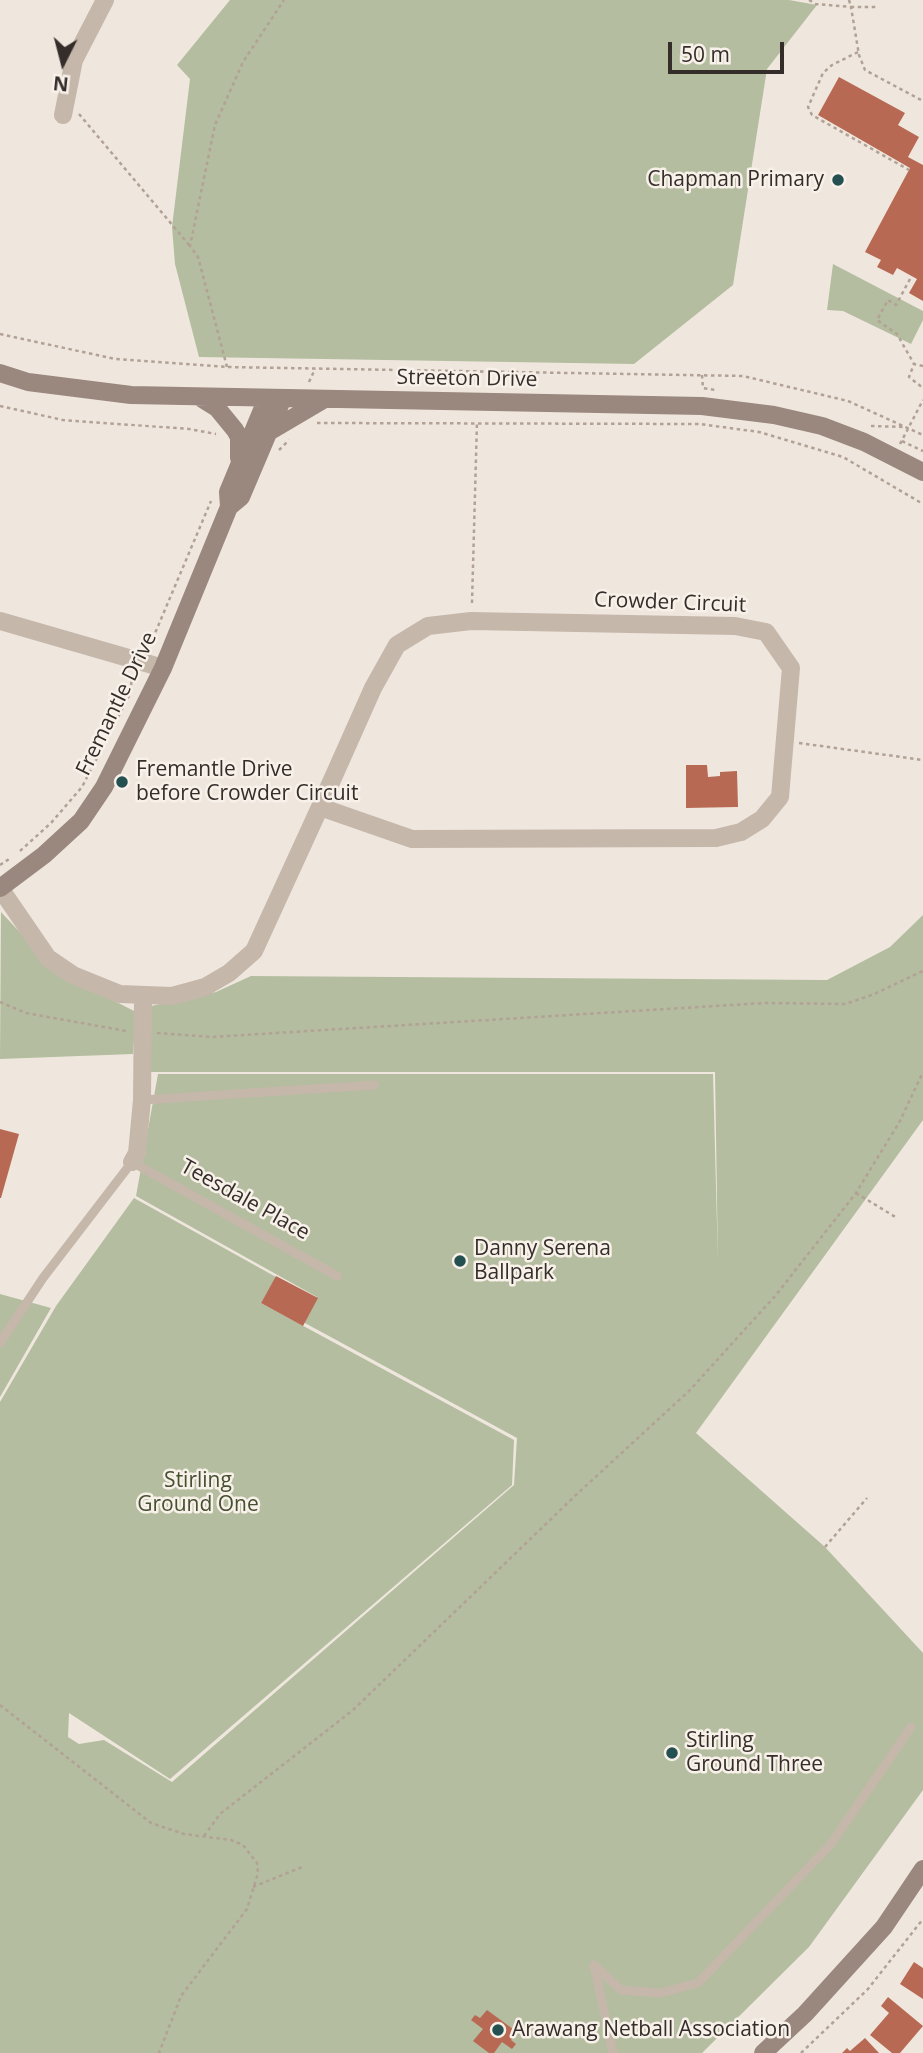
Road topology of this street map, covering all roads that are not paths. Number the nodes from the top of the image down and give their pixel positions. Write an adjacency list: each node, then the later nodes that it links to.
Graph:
1 (105, 0): 2 (street)
2 (63, 115)
3 (0, 373): 4 (main road, Streeton Drive)
4 (196, 397): 5 (main road, Streeton Drive); 8 (main road)
5 (275, 398): 6 (main road, Streeton Drive); 7 (main road, Fremantle Drive); 8 (main road, Fremantle Drive)
6 (327, 399): 7 (main road); 9 (main road, Streeton Drive)
7 (267, 433): 10 (main road, Fremantle Drive)
8 (239, 465): 10 (main road, Fremantle Drive)
9 (923, 472)
10 (229, 506): 12 (main road, Fremantle Drive)
11 (0, 621): 12 (street)
12 (163, 668): 14 (main road, Fremantle Drive)
13 (320, 807): 13 (street, Crowder Circuit); 15 (street, Crowder Circuit)
14 (0, 888): 15 (street, Crowder Circuit)
15 (143, 996): 17 (street)
16 (374, 1086): 17 (lane)
17 (142, 1100): 18 (street)
18 (132, 1162): 19 (lane, Teesdale Place); 20 (lane)
19 (337, 1276)
20 (0, 1343)
21 (911, 1727): 23 (lane)
22 (923, 1869): 24 (main road)
23 (613, 2053)
24 (763, 2053)

